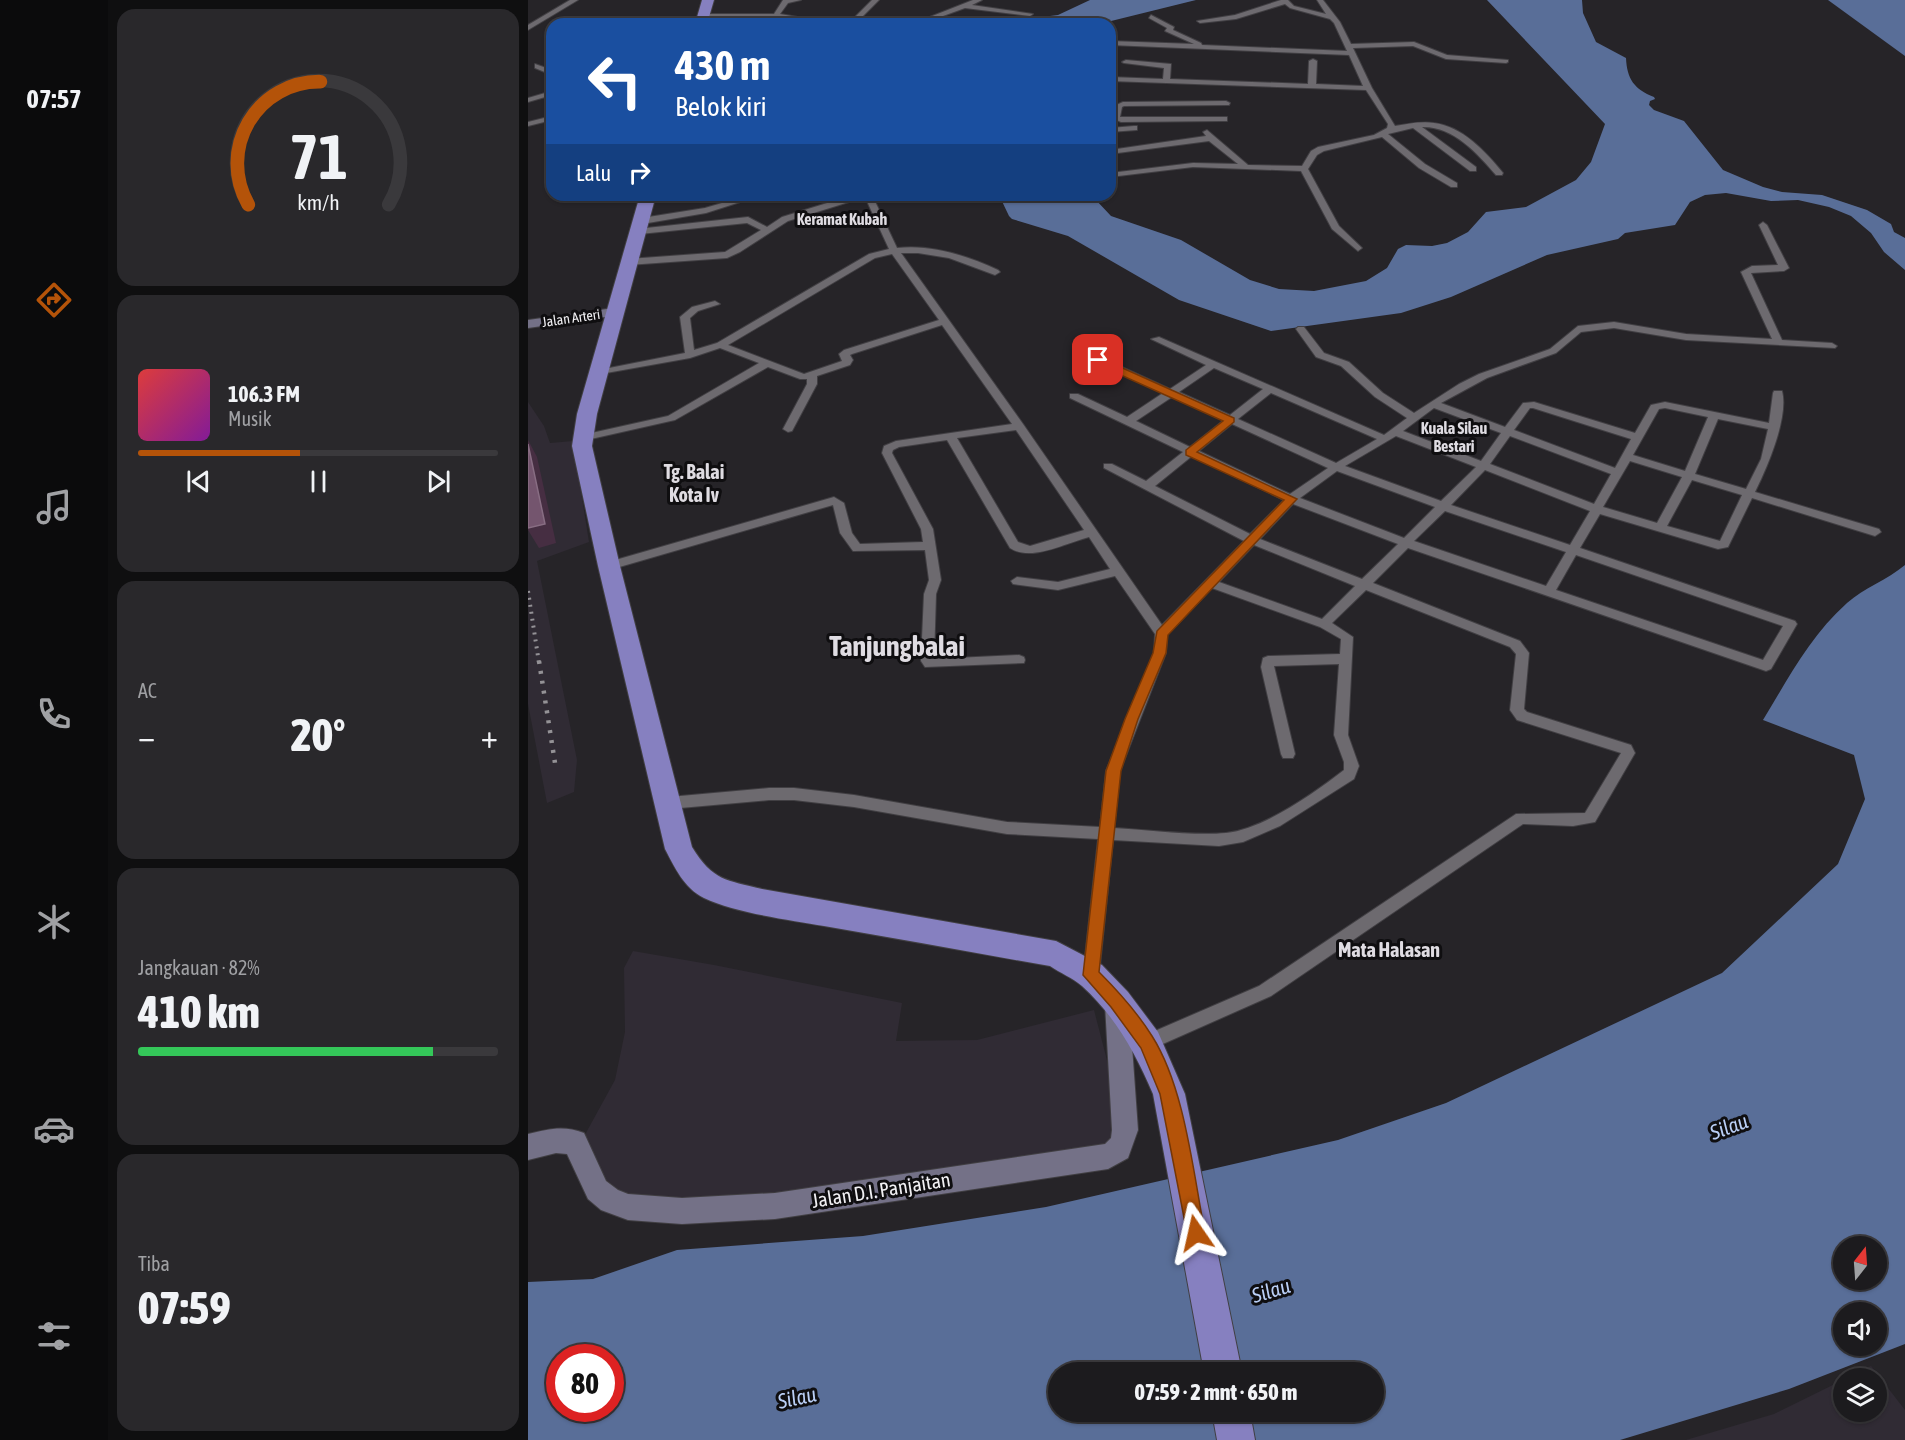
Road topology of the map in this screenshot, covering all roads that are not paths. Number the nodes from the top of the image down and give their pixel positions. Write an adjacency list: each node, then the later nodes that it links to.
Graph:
1 (575, 0): 20 (street)
2 (708, 0): 13 (highway)
3 (798, 0): 11 (street)
4 (876, 0): 16 (street)
5 (948, 0): 9 (street)
6 (980, 0): 9 (street)
7 (1320, 0): 18 (street)
8 (1284, 1): 18 (street); 19 (street)
9 (965, 6): 10 (street); 17 (street)
10 (1030, 14)
11 (776, 15): 14 (street); 15 (street)
12 (1151, 17): 24 (street)
13 (703, 18)
14 (732, 18)
15 (800, 18)
16 (857, 18)
17 (932, 18)
18 (1332, 18): 25 (street)
19 (1200, 21)
20 (536, 22): 21 (street); 22 (street)
21 (546, 24)
22 (528, 28)
23 (1116, 43): 24 (street)
24 (1206, 48): 25 (street)
25 (1350, 50): 27 (street); 35 (street)
26 (1313, 61): 34 (street)
27 (1506, 61)
28 (1126, 62): 32 (street)
29 (538, 66): 30 (street)
30 (546, 70)
31 (1116, 79): 32 (street)
32 (1166, 81): 33 (street)
33 (1228, 83): 34 (street); 38 (street)
34 (1312, 87): 35 (street)
35 (1368, 88): 46 (street)
36 (546, 94): 37 (street)
37 (530, 98)
38 (1226, 103): 39 (street); 42 (street)
39 (1224, 119): 42 (street); 43 (street)
40 (546, 120): 41 (street)
41 (528, 124)
42 (1121, 124): 43 (street); 45 (street)
43 (1203, 125): 47 (street)
44 (1415, 126): 46 (street); 51 (street); 52 (street)
45 (1116, 127)
46 (1387, 132): 50 (street); 54 (street)
47 (1211, 138): 48 (street); 49 (street)
48 (1116, 151)
49 (1245, 166): 50 (street); 53 (street)
50 (1304, 169): 63 (street)
51 (1473, 170)
52 (1499, 173)
53 (1116, 174)
54 (1454, 185)
55 (646, 201): 60 (highway)
56 (737, 201): 60 (street)
57 (843, 201): 61 (street)
58 (871, 201): 62 (street)
59 (1763, 225): 72 (street)
60 (640, 226): 61 (street); 64 (highway)
61 (767, 230): 64 (street)
62 (893, 248): 65 (street); 68 (street); 73 (street)
63 (1358, 248)
64 (628, 262): 67 (highway)
65 (995, 272)
66 (715, 304): 75 (street)
67 (614, 312): 69 (main road, Jalan Arteri); 79 (highway)
68 (944, 321): 80 (street); 90 (street)
69 (528, 324)
70 (1301, 328): 87 (street)
71 (1156, 339): 78 (street)
72 (1778, 342): 74 (street); 85 (street)
73 (720, 345): 75 (street); 77 (street)
74 (1832, 345)
75 (690, 355): 79 (street)
76 (1098, 360): 82 (street)
77 (765, 364): 80 (street); 96 (street)
78 (1214, 364): 81 (street); 82 (street)
79 (599, 373): 96 (highway)
80 (812, 376): 92 (street)
81 (1270, 389): 88 (street); 98 (street)
82 (1171, 393): 88 (street); 89 (street)
83 (1778, 393): 91 (street)
84 (1074, 396): 89 (street)
85 (1433, 404): 87 (street); 94 (street)
86 (1714, 416): 91 (street); 97 (street); 105 (street)
87 (1415, 418): 93 (street)
88 (1231, 420): 99 (street); 103 (street)
89 (1129, 421): 99 (street)
90 (1019, 426): 95 (street); 112 (street)
91 (1774, 427): 107 (street)
92 (788, 429)
93 (1396, 432): 98 (street); 102 (street)
94 (1505, 432): 97 (street); 102 (street); 104 (street)
95 (951, 437): 112 (street); 116 (street)
96 (582, 438): 118 (highway)
97 (1639, 438): 100 (street)
98 (1385, 439): 103 (street)
99 (1190, 452): 106 (street); 108 (street)
100 (1628, 457): 104 (street); 105 (street)
101 (1108, 466): 106 (street)
102 (1483, 466): 109 (street); 110 (street)
103 (1336, 467): 108 (street); 109 (street)
104 (1618, 472): 110 (street)
105 (1689, 475): 107 (street); 111 (street)
106 (1146, 487): 114 (street)
107 (1751, 493): 111 (street); 113 (street)
108 (1291, 499): 114 (street); 115 (street)
109 (1443, 506): 115 (street); 117 (street)
110 (1596, 509): 111 (street); 117 (street)
111 (1660, 528)
112 (1091, 532): 119 (street)
113 (1875, 532)
114 (1252, 540): 121 (street); 122 (street)
115 (1407, 543): 121 (street); 123 (street)
116 (930, 546): 118 (street); 127 (street)
117 (1572, 550): 123 (street); 123 (street)
118 (609, 566): 129 (highway)
119 (1119, 571): 120 (street); 125 (street)
120 (1017, 581)
121 (1364, 582): 124 (street); 133 (street)
122 (1210, 583): 124 (street); 125 (street)
123 (1549, 592)
124 (1324, 624): 126 (street)
125 (1161, 634): 130 (street)
126 (1347, 659): 128 (street); 130 (street)
127 (1019, 660)
128 (1288, 754)
129 (669, 803): 130 (street); 131 (highway)
130 (1106, 834): 131 (street)
131 (1091, 975): 132 (highway)
132 (1117, 1002): 133 (highway); 134 (main road, Jalan D.I. Panjaitan)
133 (1147, 1043): 135 (highway)
134 (528, 1147)
135 (1221, 1362)
136 (1233, 1422): 137 (highway)
137 (1236, 1440)

